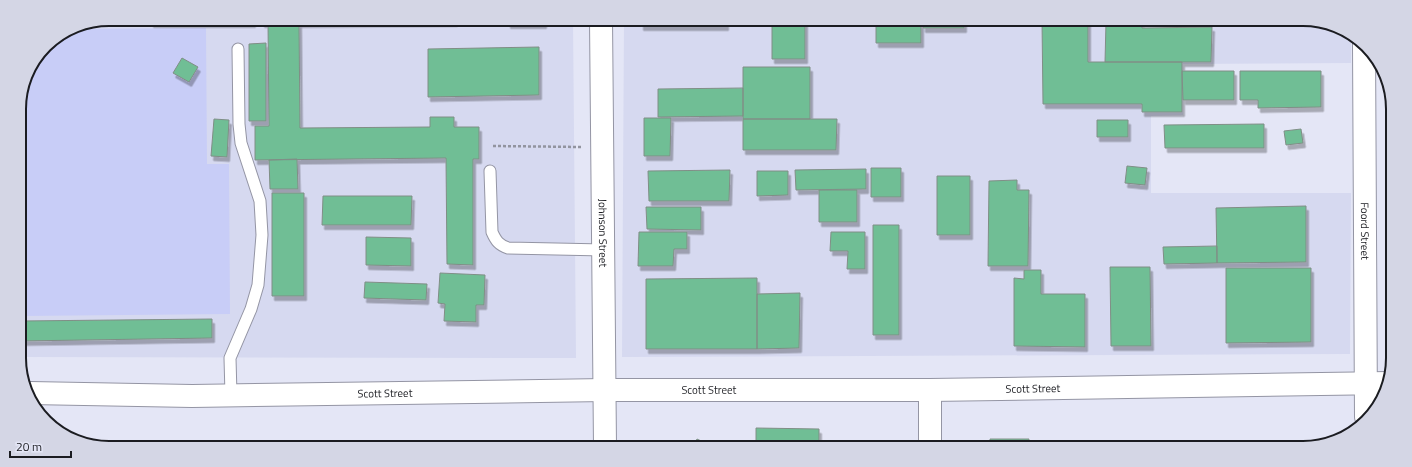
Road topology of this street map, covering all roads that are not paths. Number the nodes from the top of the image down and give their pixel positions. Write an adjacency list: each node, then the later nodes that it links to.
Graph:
1 (601, 26): 5 (street, Johnson Street)
2 (238, 49): 11 (lane)
3 (1364, 53): 7 (street, Foord Street)
4 (490, 171): 5 (lane)
5 (604, 250): 8 (street, Johnson Street)
6 (1382, 383): 7 (street, Scott Street)
7 (1366, 384): 9 (street, Scott Street); 12 (street, Foord Street)
8 (605, 390): 9 (street, Scott Street); 11 (street, Scott Street); 13 (street, Johnson Street)
9 (930, 390): 14 (street)
10 (34, 393): 11 (street, Scott Street)
11 (231, 395)
12 (1366, 412)
13 (605, 441)
14 (930, 441)

